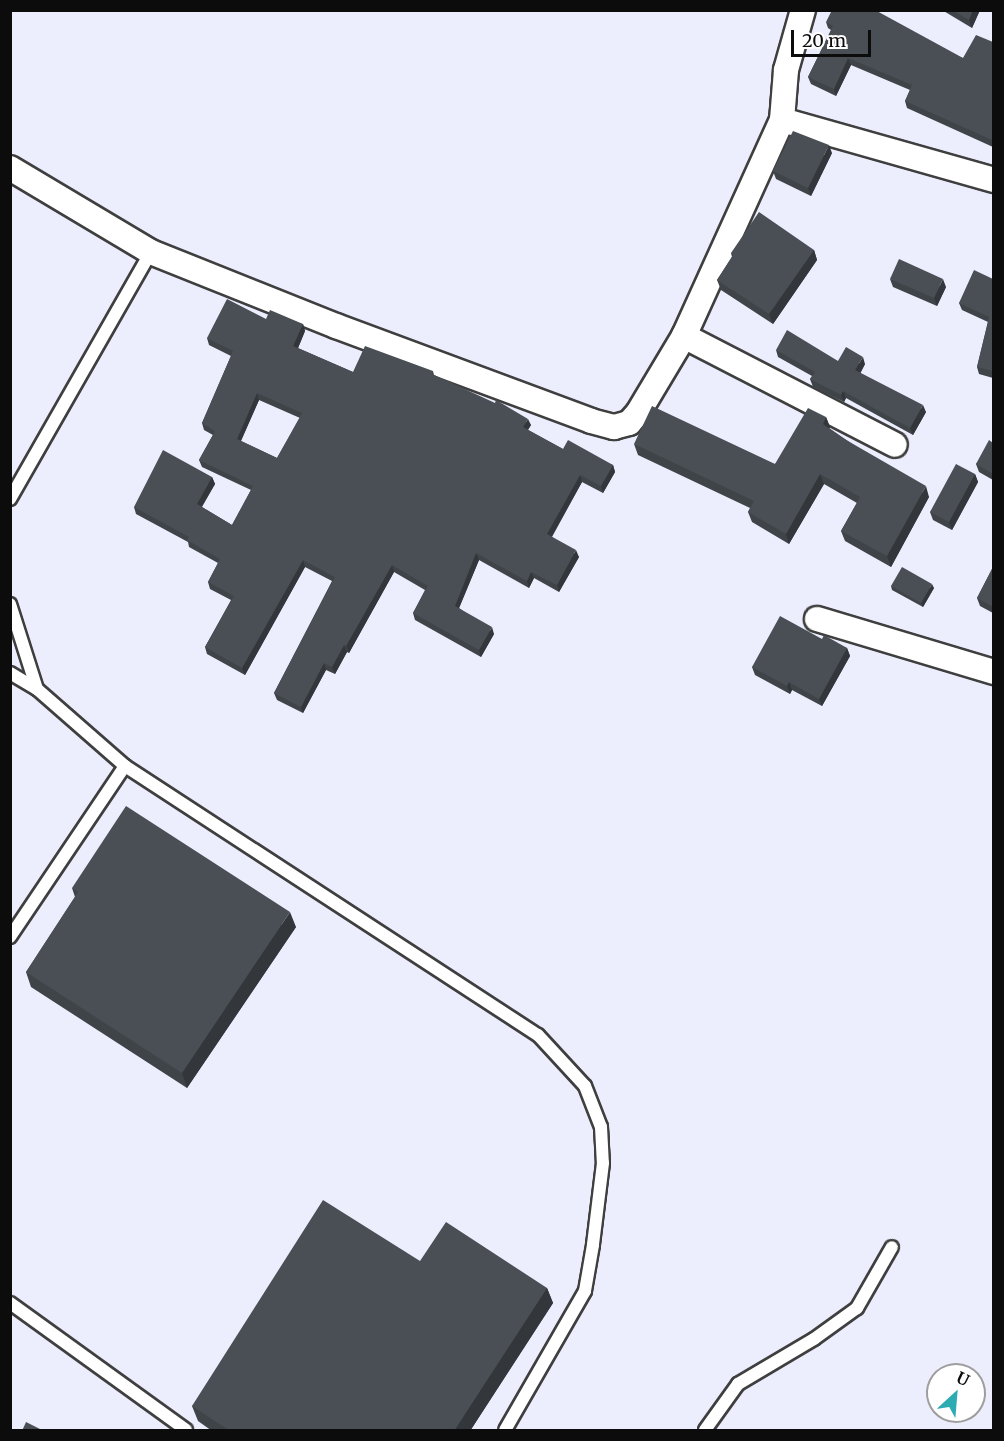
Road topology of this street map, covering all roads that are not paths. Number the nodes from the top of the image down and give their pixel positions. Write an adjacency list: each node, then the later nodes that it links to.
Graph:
1 (803, 10): 2 (street)
2 (782, 120): 4 (street); 6 (street)
3 (10, 168): 5 (street)
4 (993, 180)
5 (151, 252): 6 (street); 8 (lane)
6 (684, 336): 7 (street)
7 (895, 445)
8 (10, 500)
9 (10, 604): 13 (lane)
10 (817, 619): 11 (street)
11 (993, 672)
12 (10, 673): 13 (lane)
13 (37, 689): 14 (lane)
14 (125, 766): 15 (lane); 19 (lane)
15 (10, 937)
16 (892, 1247): 20 (lane)
17 (10, 1303): 18 (lane)
18 (186, 1431)
19 (505, 1431)
20 (705, 1431)

